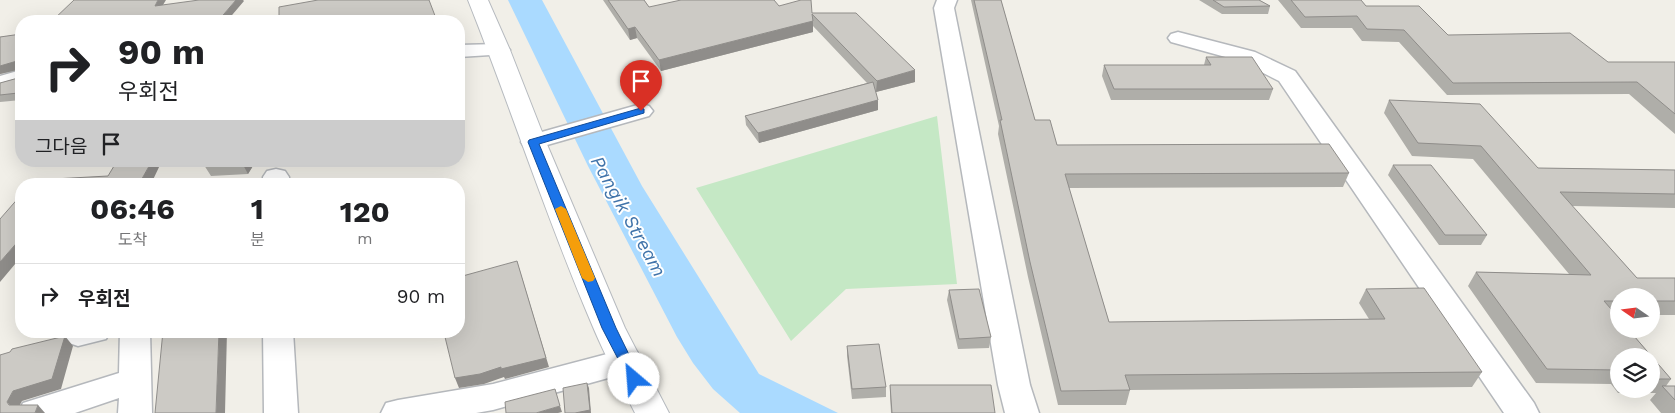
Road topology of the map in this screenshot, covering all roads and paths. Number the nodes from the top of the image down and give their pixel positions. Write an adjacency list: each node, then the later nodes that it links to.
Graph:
1 (478, 0): 4 (main road)
2 (947, 0): 19 (street)
3 (1178, 38): 20 (street)
4 (500, 50): 5 (street); 9 (main road)
5 (465, 51)
6 (15, 79): 7 (street)
7 (0, 83)
8 (632, 114): 9 (street)
9 (546, 138): 12 (main road)
10 (135, 338): 13 (street)
11 (278, 338): 16 (street)
12 (626, 361): 17 (street); 18 (main road)
13 (135, 380): 14 (street); 15 (street)
14 (35, 413)
15 (136, 413)
16 (281, 413)
17 (398, 413)
18 (652, 413)
19 (1022, 413)
20 (1522, 413)

